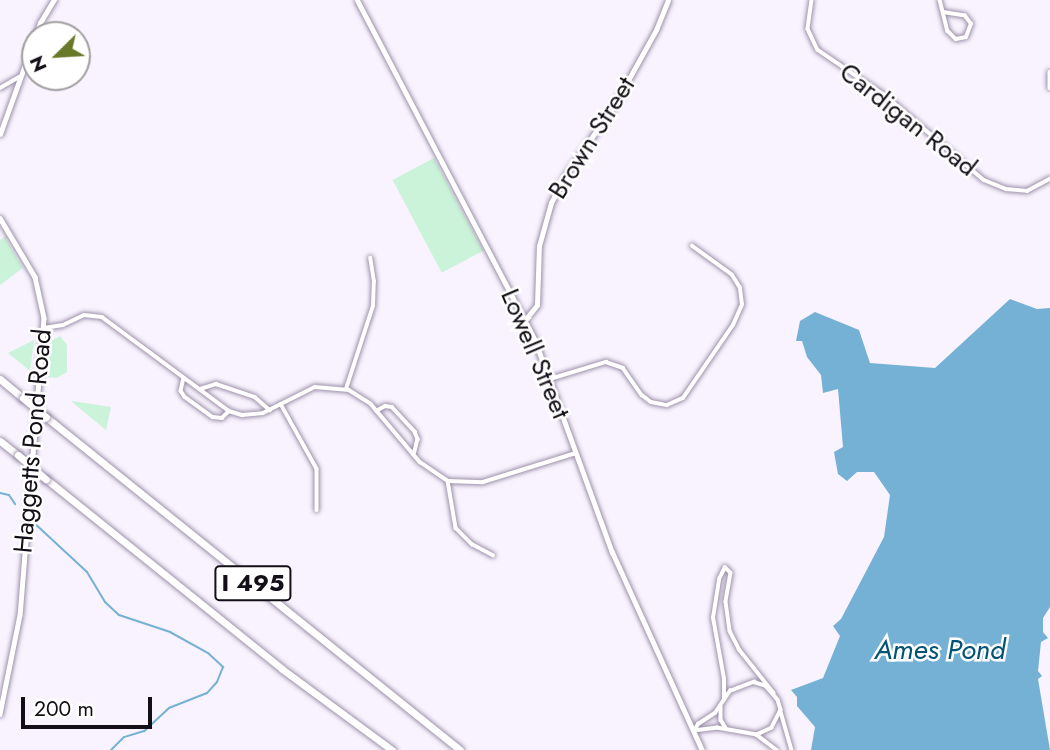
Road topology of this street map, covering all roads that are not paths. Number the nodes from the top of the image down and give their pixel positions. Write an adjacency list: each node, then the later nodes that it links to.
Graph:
1 (54, 0): 8 (street)
2 (358, 0): 16 (main road, Lowell Street)
3 (668, 0): 16 (street, Brown Street)
4 (812, 0): 12 (street, Cardigan Road)
5 (940, 0): 6 (street)
6 (945, 13): 6 (street)
7 (1050, 72): 10 (street)
8 (19, 78): 9 (street); 11 (street)
9 (0, 88)
10 (1050, 88)
11 (0, 134)
12 (1050, 179)
13 (0, 218): 17 (street, Haggetts Pond Road)
14 (692, 246): 20 (street)
15 (370, 258): 21 (street)
16 (525, 320): 20 (main road, Lowell Street)
17 (44, 328): 18 (street); 36 (street, Haggetts Pond Road)
18 (184, 378): 22 (street); 25 (street)
19 (0, 379): 41 (highway, I 495, bridge)
20 (550, 379): 28 (main road, Lowell Street)
21 (346, 389): 23 (street); 26 (street)
22 (200, 390): 24 (street); 25 (street)
23 (281, 404): 24 (street); 31 (street)
24 (270, 410): 25 (street)
25 (229, 411)
26 (376, 411): 29 (street); 29 (street)
27 (0, 441): 40 (highway, I 495, bridge)
28 (576, 453): 30 (street); 38 (main road, Lowell Street)
29 (414, 455): 30 (street)
30 (449, 481): 32 (street)
31 (317, 510)
32 (493, 555)
33 (774, 693): 34 (street); 34 (street); 35 (street)
34 (723, 700): 37 (street); 38 (street)
35 (781, 710): 39 (street); 44 (street)
36 (0, 714)
37 (727, 729): 38 (street); 39 (street)
38 (694, 731): 42 (main road, Lowell Street)
39 (757, 735): 43 (street)
40 (392, 750)
41 (460, 750)
42 (702, 750)
43 (777, 750)
44 (792, 750)

